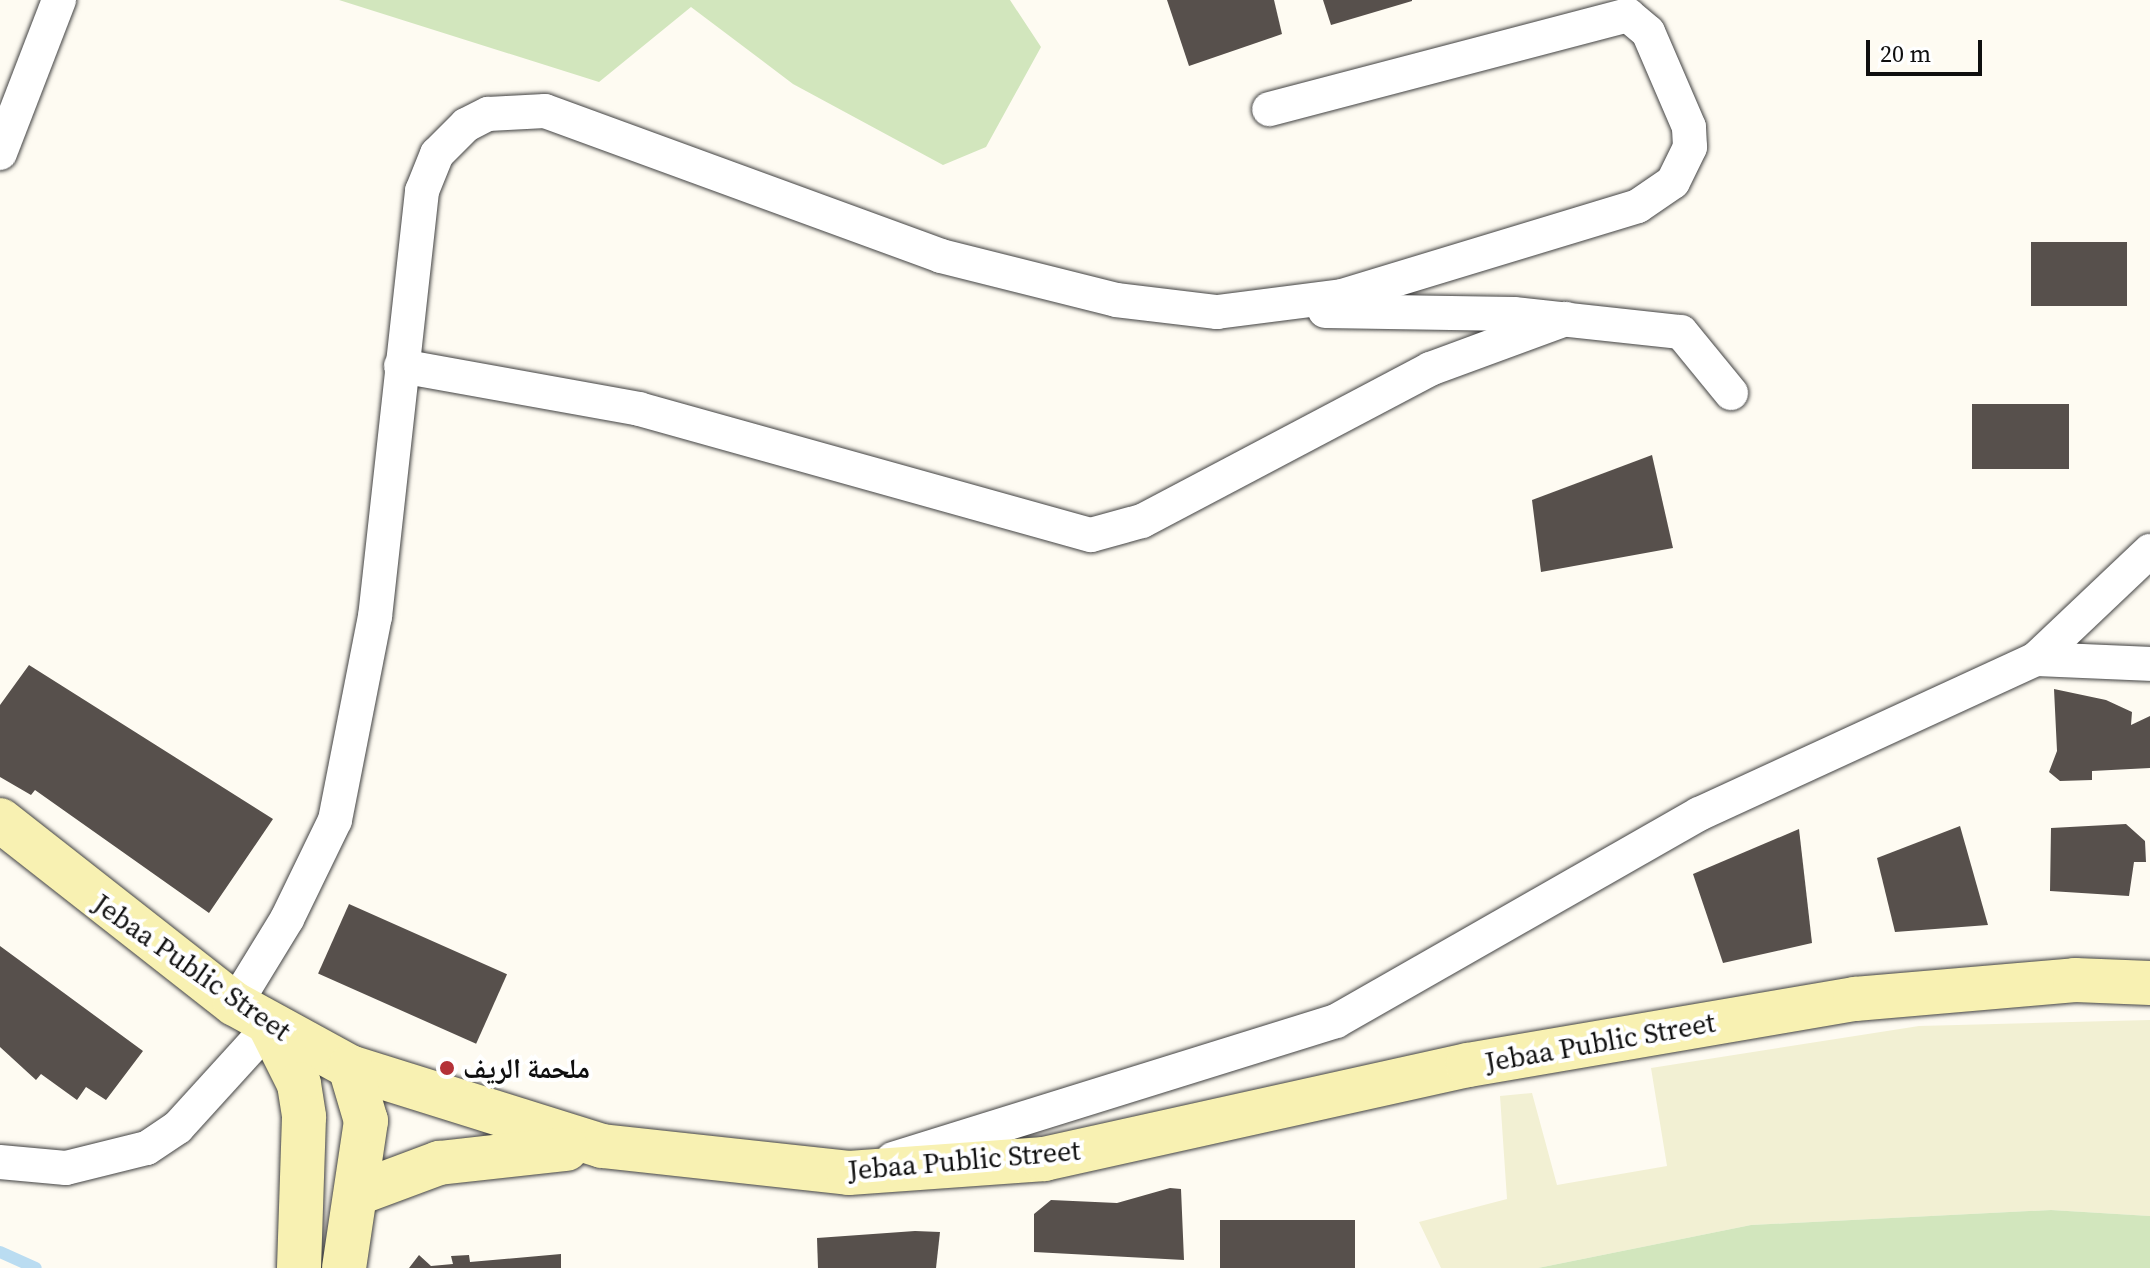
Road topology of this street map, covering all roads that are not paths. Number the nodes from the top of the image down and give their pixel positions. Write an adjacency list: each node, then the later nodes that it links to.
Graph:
1 (59, 0): 4 (street)
2 (1630, 7): 3 (street); 5 (street)
3 (1269, 109)
4 (0, 153)
5 (1257, 309): 6 (street); 7 (street)
6 (1566, 319): 7 (street); 8 (street)
7 (401, 366): 14 (street)
8 (1731, 393)
9 (2150, 551): 10 (street)
10 (2036, 659): 11 (street); 18 (street)
11 (2150, 664)
12 (0, 820): 14 (main road, Jebaa Public Street)
13 (2150, 983): 18 (main road, Jebaa Public Street)
14 (252, 1015): 15 (main road, Jebaa Public Street); 17 (street); 20 (main road)
15 (350, 1067): 16 (main road, Jebaa Public Street); 19 (main road)
16 (602, 1146): 18 (main road, Jebaa Public Street); 19 (main road)
17 (0, 1162)
18 (849, 1173)
19 (356, 1194): 21 (main road)
20 (299, 1268)
21 (344, 1268)

